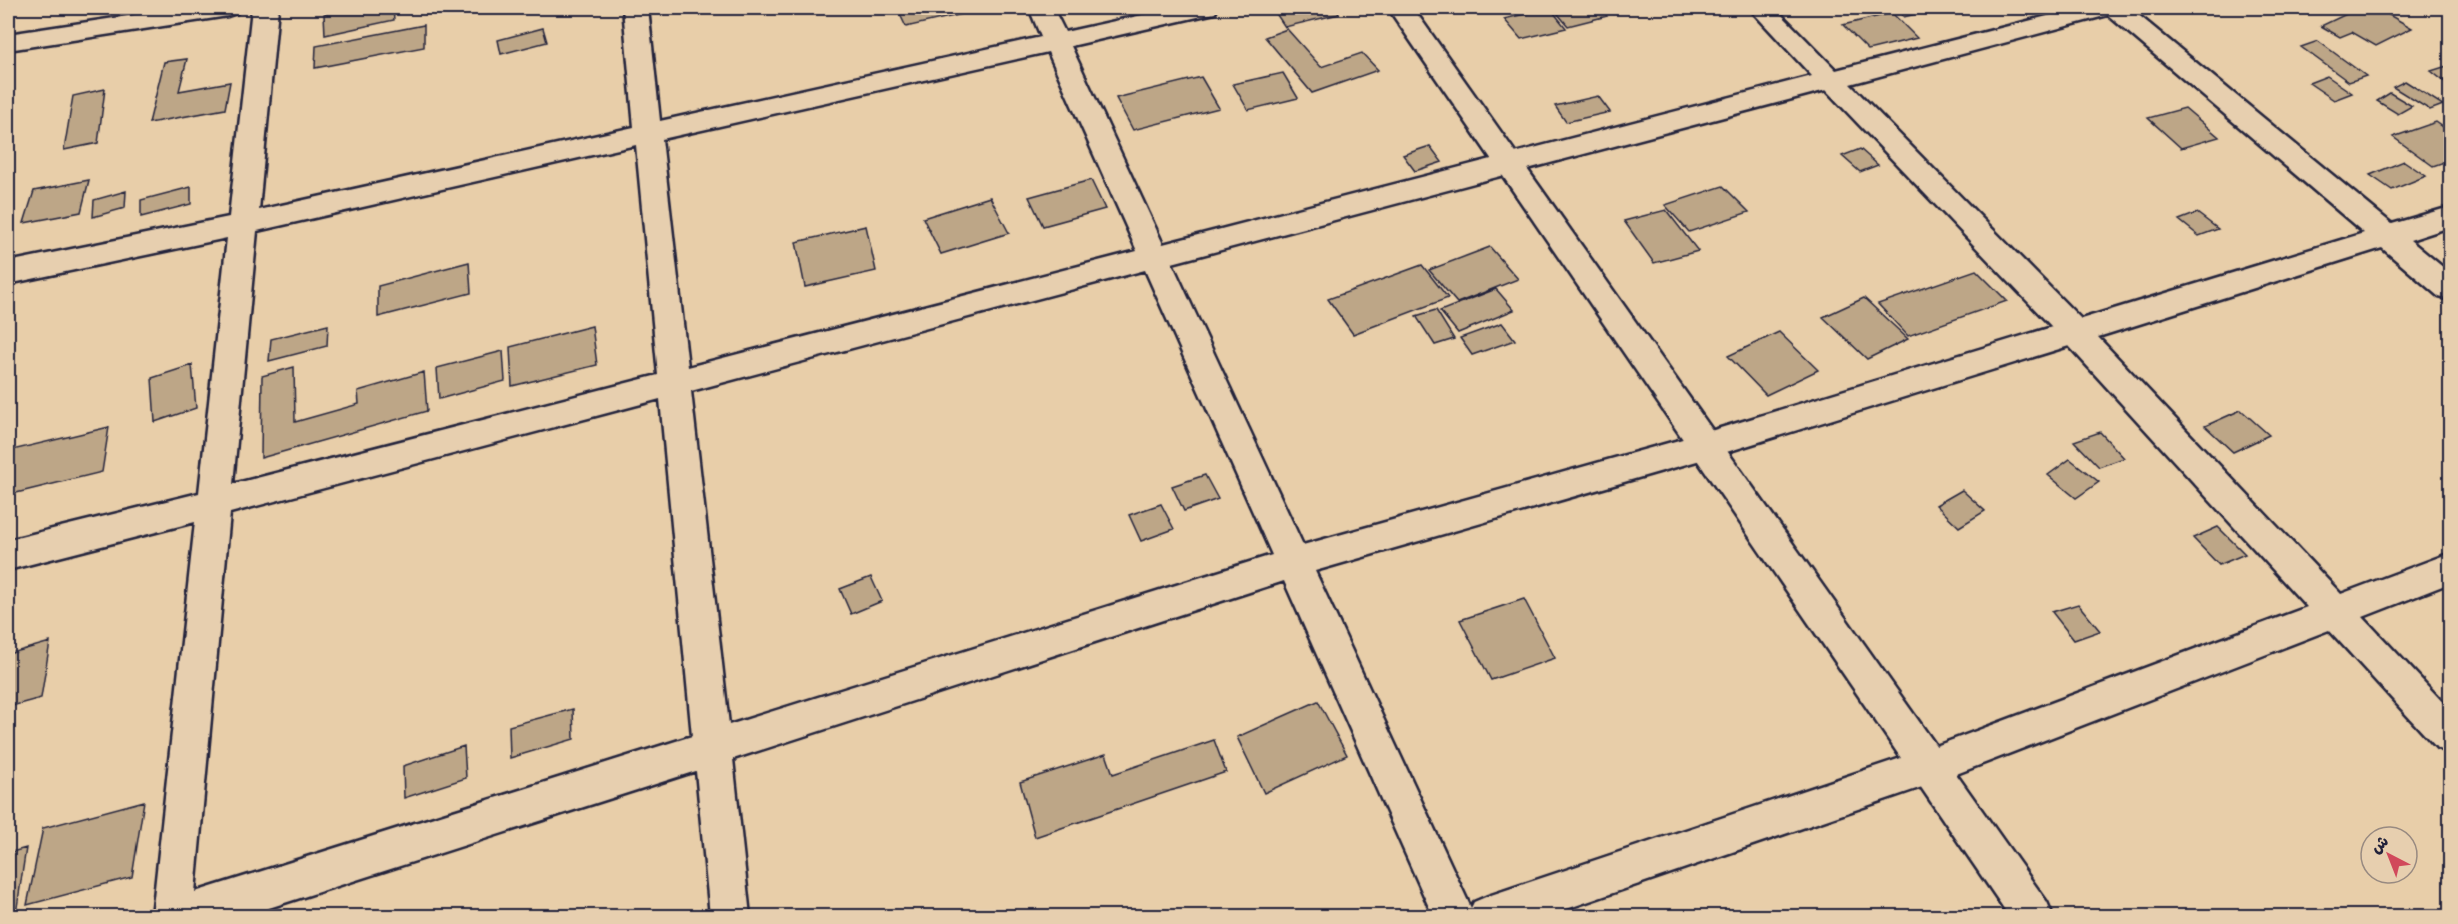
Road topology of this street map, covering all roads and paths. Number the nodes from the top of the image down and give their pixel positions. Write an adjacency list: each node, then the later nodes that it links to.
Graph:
1 (228, 8): 10 (street)
2 (265, 8): 16 (street)
3 (635, 8): 13 (street)
4 (1041, 8): 11 (street)
5 (1206, 8): 11 (street)
6 (1401, 8): 14 (street)
7 (1761, 8): 12 (street)
8 (2107, 8): 12 (street)
9 (2115, 8): 17 (street)
10 (8, 42)
11 (1056, 42): 13 (street); 18 (street)
12 (1830, 79): 14 (street); 21 (street)
13 (648, 133): 16 (street); 22 (street)
14 (1508, 164): 18 (street); 23 (street)
15 (2451, 217): 17 (street)
16 (243, 224): 19 (street); 24 (street)
17 (2389, 236): 20 (street); 21 (street)
18 (1154, 256): 22 (street); 26 (street)
19 (8, 273)
20 (2451, 289)
21 (2075, 332): 23 (street); 28 (street)
22 (674, 381): 24 (street); 30 (street)
23 (1704, 446): 26 (street); 31 (street)
24 (214, 503): 25 (street); 32 (street)
25 (8, 555)
26 (1293, 563): 30 (street); 35 (street)
27 (2451, 568): 28 (street)
28 (2336, 612): 29 (street); 31 (street)
29 (2451, 736)
30 (713, 748): 33 (street); 34 (street)
31 (1928, 767): 36 (street); 37 (street)
32 (171, 916)
33 (182, 916)
34 (730, 916)
35 (1454, 916)
36 (1488, 916)
37 (2033, 916)

